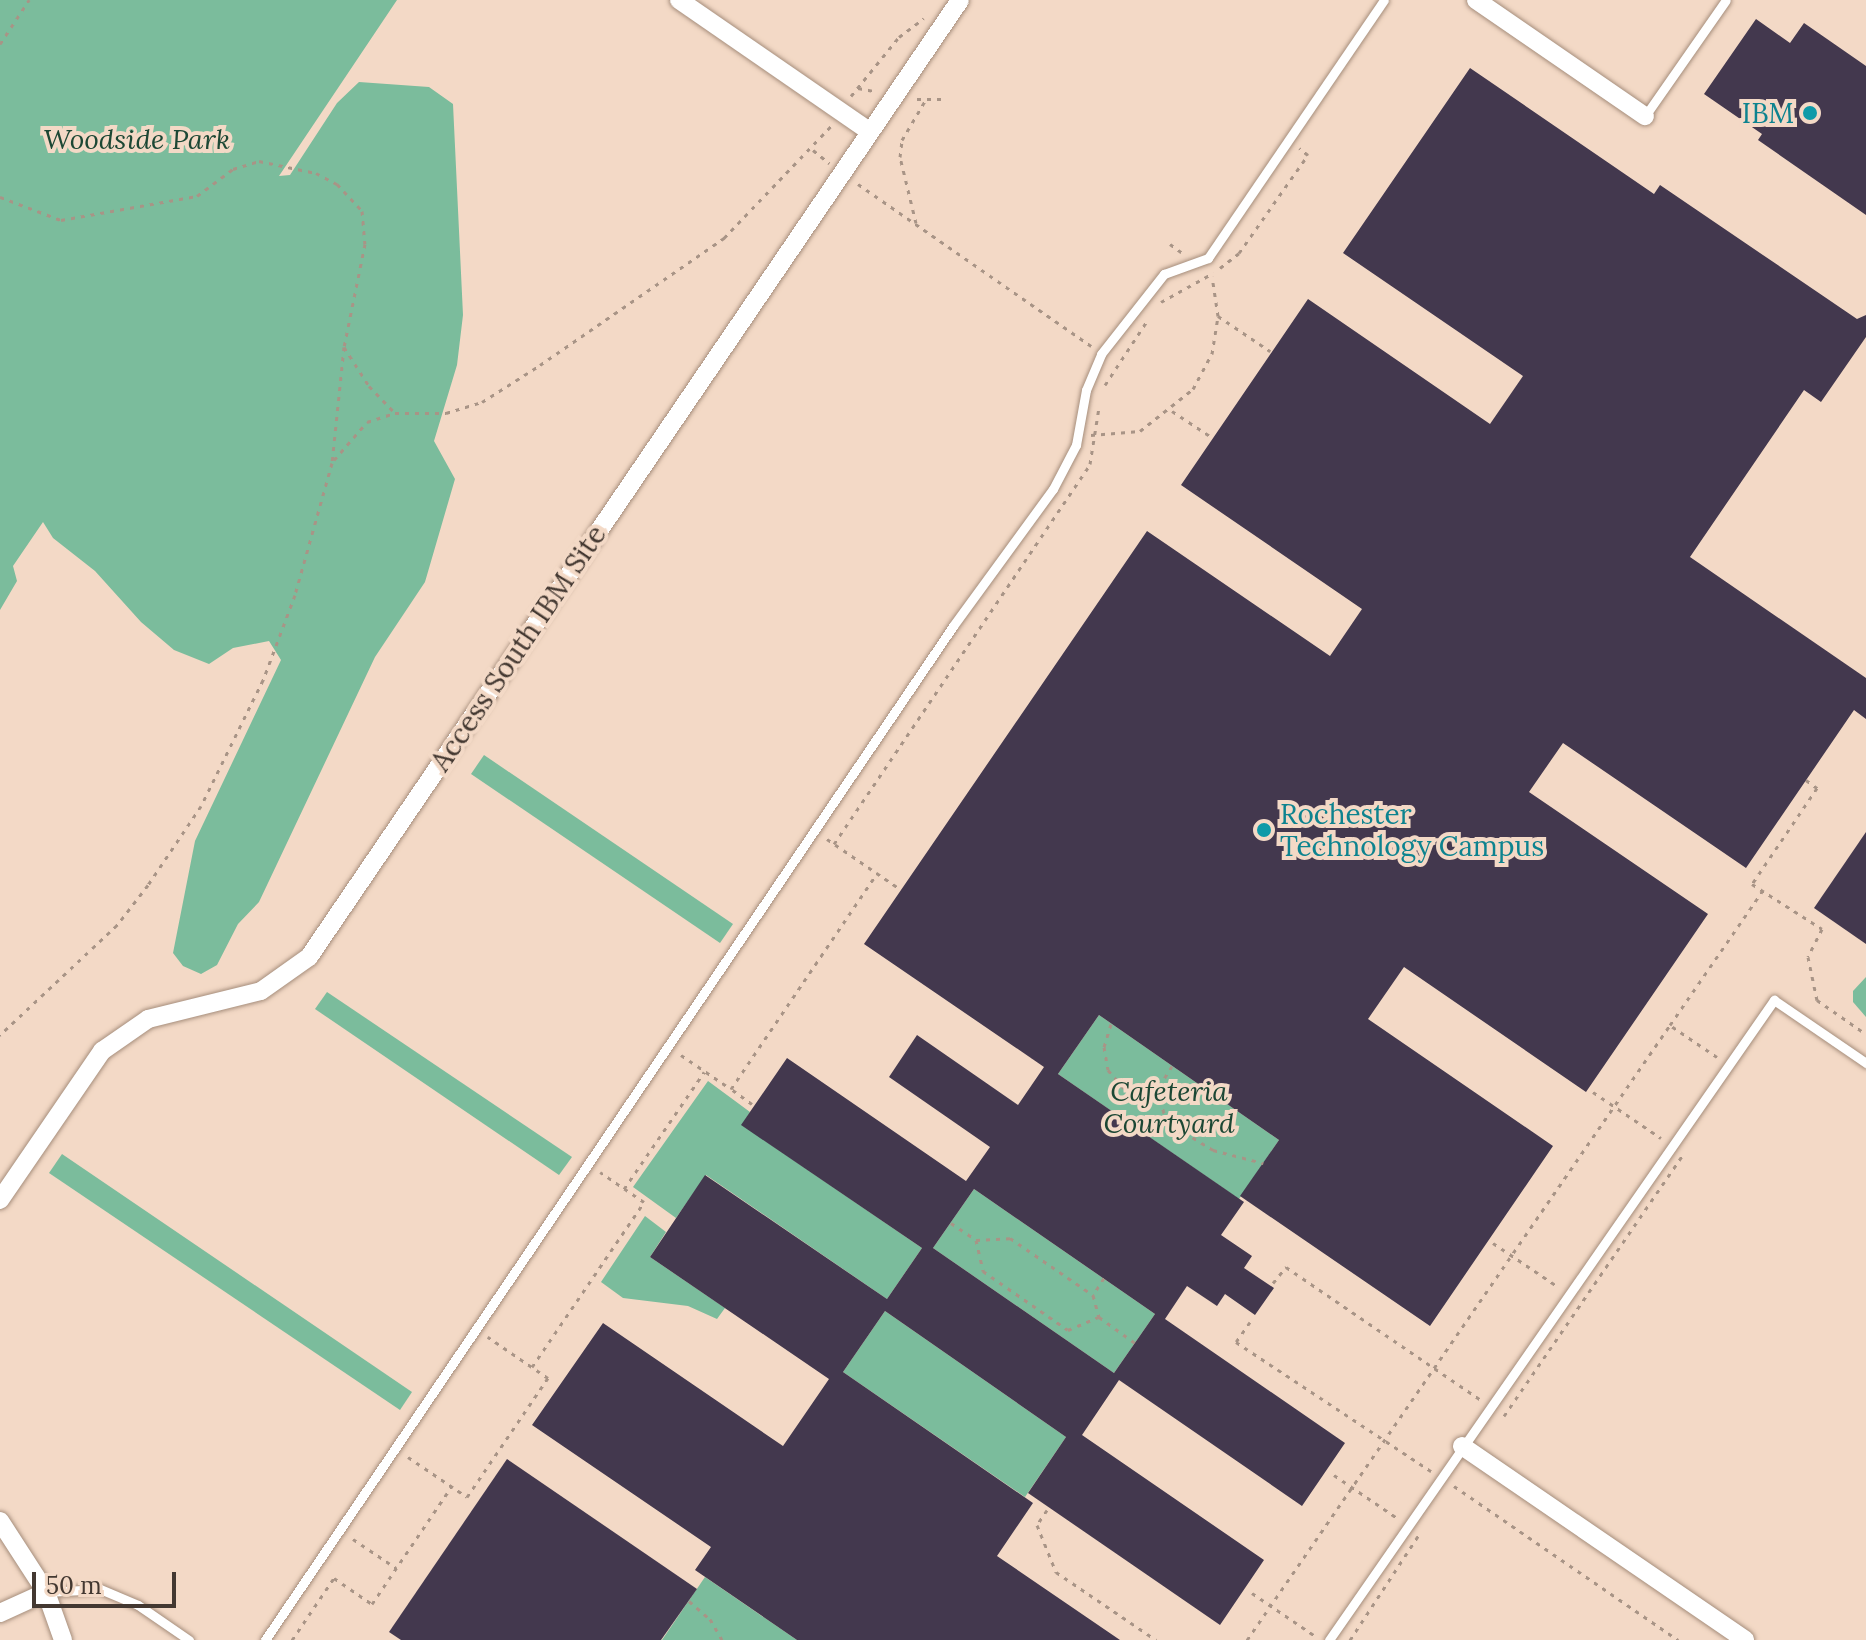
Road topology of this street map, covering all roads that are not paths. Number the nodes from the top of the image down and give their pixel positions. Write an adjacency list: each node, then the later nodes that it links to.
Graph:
1 (679, 0): 7 (street)
2 (960, 0): 7 (street, Access South IBM Site)
3 (1384, 0): 16 (lane)
4 (1476, 0): 6 (street)
5 (1726, 0): 6 (lane)
6 (1645, 116)
7 (869, 131): 9 (street, Access South IBM Site)
8 (1866, 1063): 10 (lane)
9 (0, 1200)
10 (1462, 1446): 17 (lane); 18 (street)
11 (0, 1521): 12 (street)
12 (46, 1592): 13 (street); 14 (street); 15 (lane)
13 (0, 1613)
14 (63, 1640)
15 (189, 1640)
16 (265, 1640)
17 (1329, 1640)
18 (1745, 1640)

